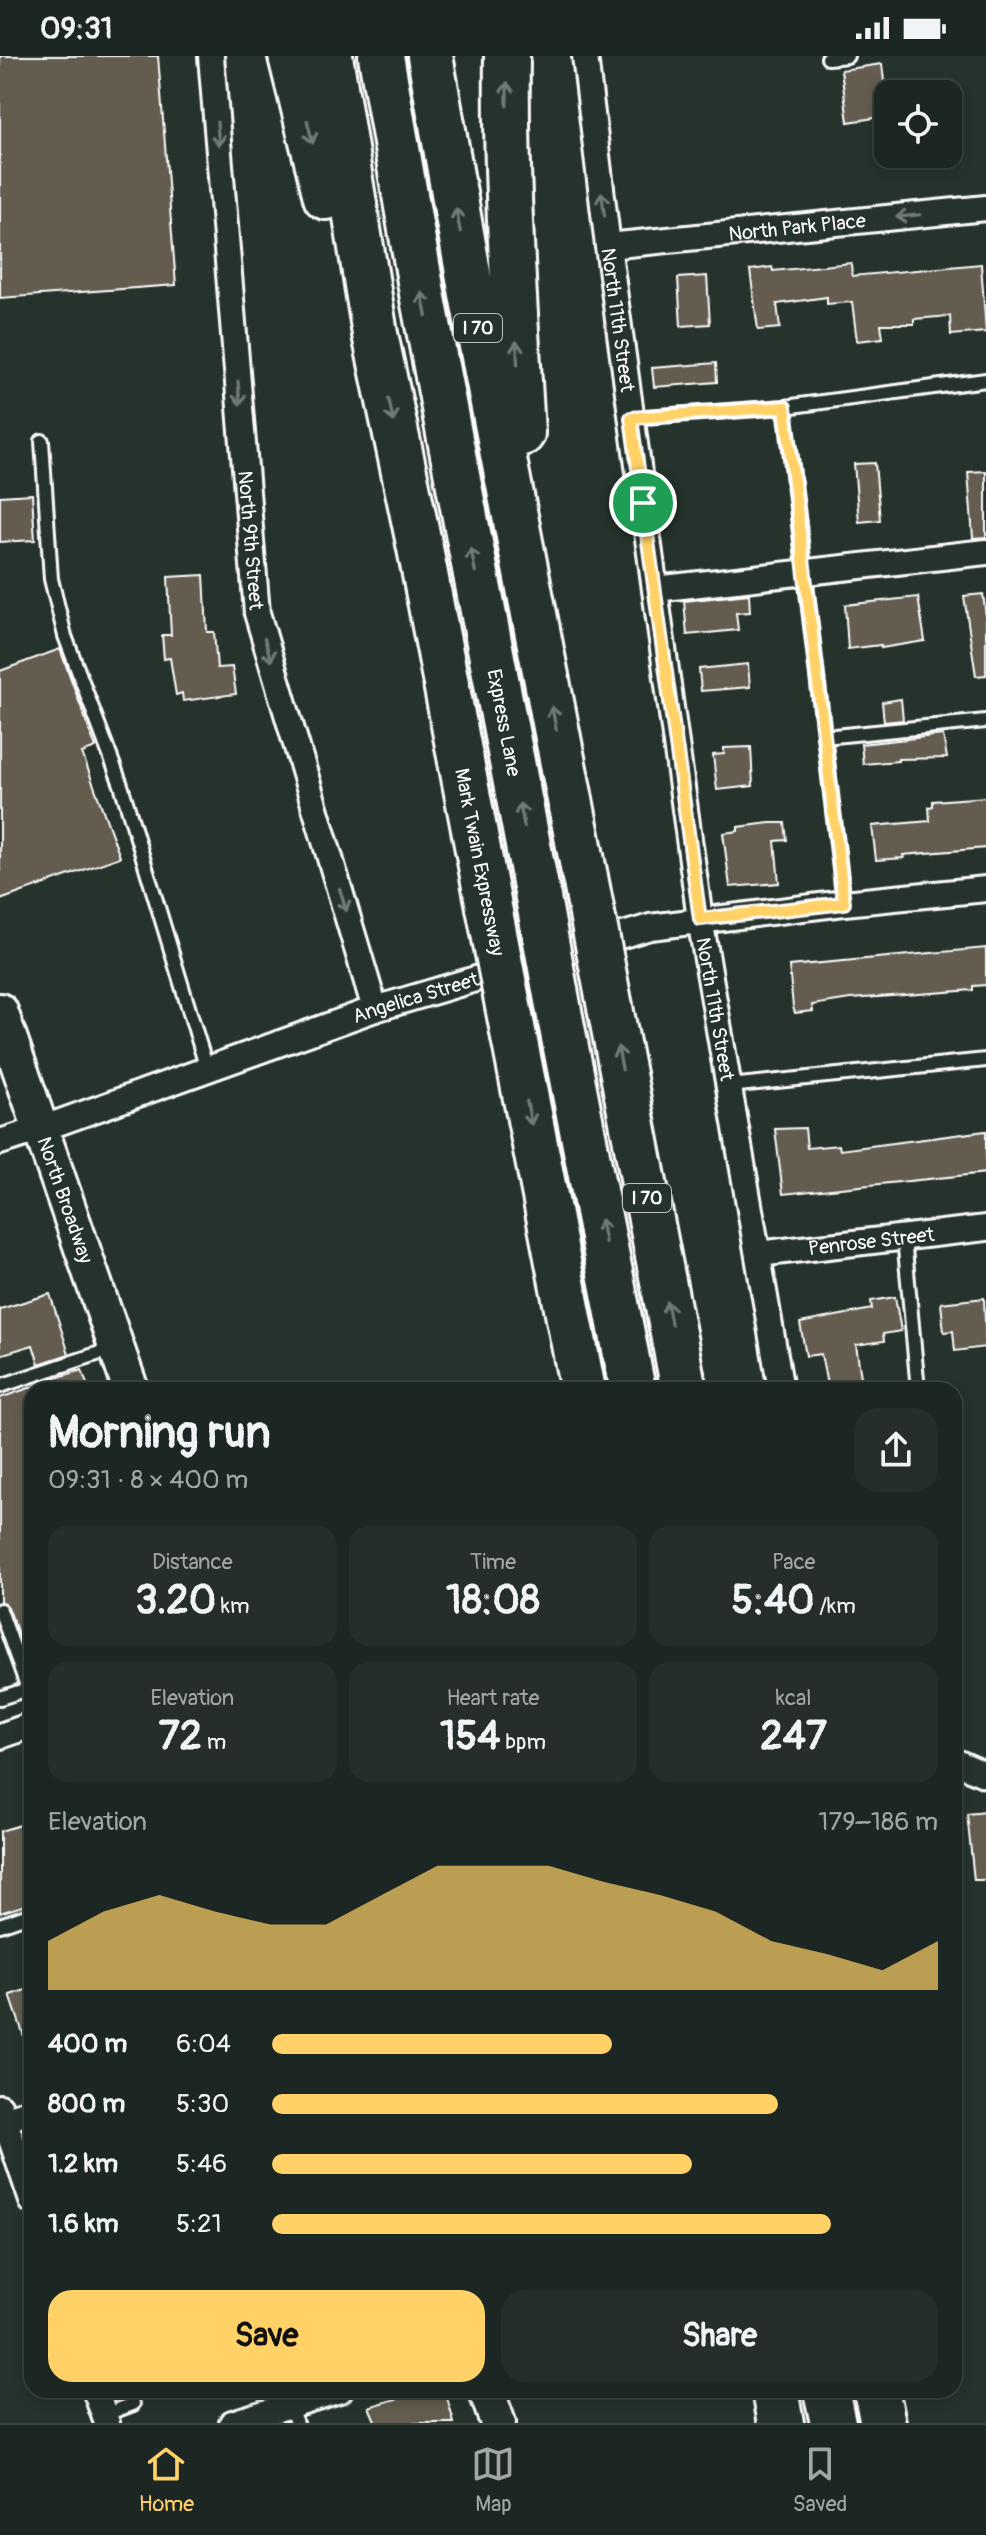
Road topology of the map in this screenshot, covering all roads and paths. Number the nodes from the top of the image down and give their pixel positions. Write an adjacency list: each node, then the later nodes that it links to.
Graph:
1 (211, 56): 26 (street, North 9th Street, one-way to 26)
2 (291, 56): 12 (highway, one-way to 12)
3 (330, 56): 12 (highway)
4 (381, 56): 39 (highway, Express Lane, one-way to 4, bridge)
5 (430, 56): 20 (highway, I 70, one-way to 5)
6 (507, 56): 20 (highway, one-way to 6)
7 (585, 56): 11 (street, North 11th Street, one-way to 7)
8 (847, 56): 9 (lane)
9 (828, 58)
10 (986, 208): 11 (street, North Park Place, one-way to 11)
11 (608, 246): 15 (street, North 11th Street)
12 (375, 334): 38 (highway, Mark Twain Expressway, one-way to 38, bridge)
13 (986, 380): 14 (lane)
14 (785, 407): 15 (lane); 18 (lane)
15 (631, 418): 19 (street, North 11th Street)
16 (42, 441): 29 (lane)
17 (986, 552): 18 (street)
18 (805, 572): 19 (street); 22 (lane)
19 (655, 589): 25 (street, North 11th Street)
20 (531, 599): 40 (highway, I 70, one-way to 20, bridge)
21 (986, 721): 22 (lane)
22 (824, 737): 24 (lane)
23 (986, 889): 24 (street, Angelica Street)
24 (844, 903): 25 (street, Angelica Street)
25 (700, 919): 26 (street, Angelica Street); 30 (street, North 11th Street)
26 (375, 1009): 29 (street, Angelica Street)
27 (0, 1011): 31 (main road, North Broadway)
28 (986, 1060): 30 (lane)
29 (207, 1069): 31 (street, Angelica Street)
30 (729, 1086): 35 (street, North 11th Street)
31 (41, 1129): 32 (street, Angelica Street); 36 (main road, North Broadway)
32 (0, 1142)
33 (986, 1228): 34 (street, Penrose Street)
34 (904, 1238): 35 (street, Penrose Street); 42 (lane)
35 (758, 1254): 41 (street, North 11th Street)
36 (115, 1348): 37 (main road, North Broadway); 43 (lane)
37 (128, 1382)
38 (581, 1382)
39 (631, 1382)
40 (682, 1382)
41 (780, 1382)
42 (917, 1382)
43 (0, 1386)
44 (0, 1610): 45 (lane)
45 (24, 1677)
46 (24, 1695): 47 (lane)
47 (0, 1698)
48 (24, 1728): 49 (street)
49 (0, 1736)
50 (962, 1764): 51 (street)
51 (986, 1775)
52 (24, 1917): 53 (lane)
53 (0, 1925)
54 (24, 2112): 55 (street)
55 (2, 2116): 56 (street)
56 (24, 2178)
57 (98, 2398): 65 (street)
58 (314, 2398): 64 (street)
59 (489, 2398): 67 (main road)
60 (776, 2398): 68 (highway)
61 (828, 2398): 69 (highway)
62 (878, 2398): 70 (highway)
63 (133, 2404): 65 (lane)
64 (289, 2406): 66 (street)
65 (105, 2419)
66 (232, 2423)
67 (498, 2423)
68 (781, 2423)
69 (833, 2423)
70 (883, 2423)

